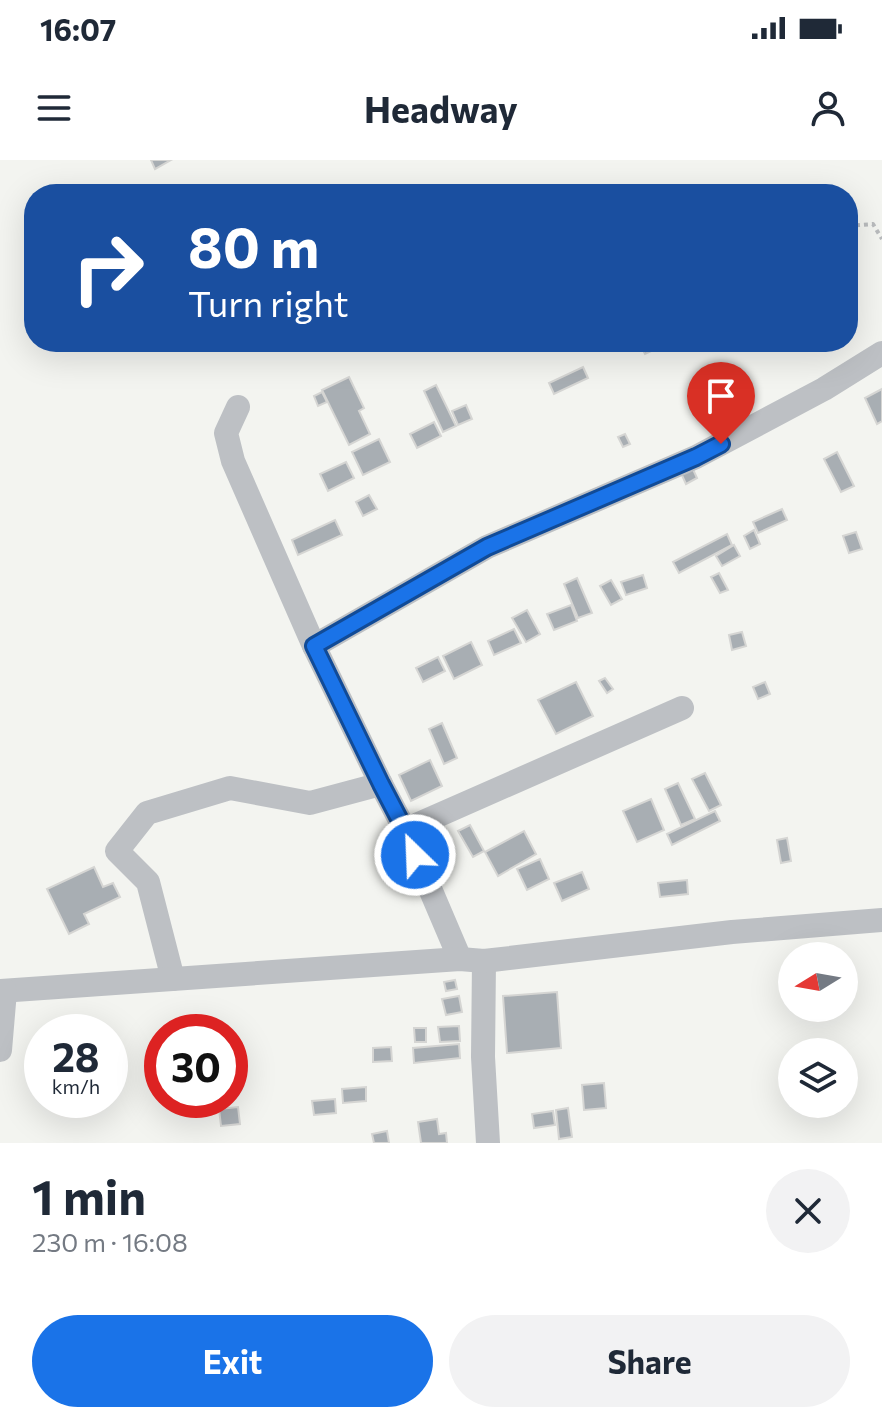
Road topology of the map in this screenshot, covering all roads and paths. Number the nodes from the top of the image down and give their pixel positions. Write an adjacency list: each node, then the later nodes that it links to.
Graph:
1 (858, 225): 2 (path)
2 (882, 239)
3 (882, 353): 5 (street)
4 (238, 407): 5 (street)
5 (314, 646): 7 (street)
6 (682, 708): 8 (street)
7 (381, 784): 8 (street); 11 (street)
8 (405, 830): 10 (street)
9 (882, 920): 10 (street)
10 (472, 960): 11 (street); 14 (street)
11 (173, 979): 12 (street)
12 (2, 991): 13 (street)
13 (0, 1050)
14 (488, 1143)

